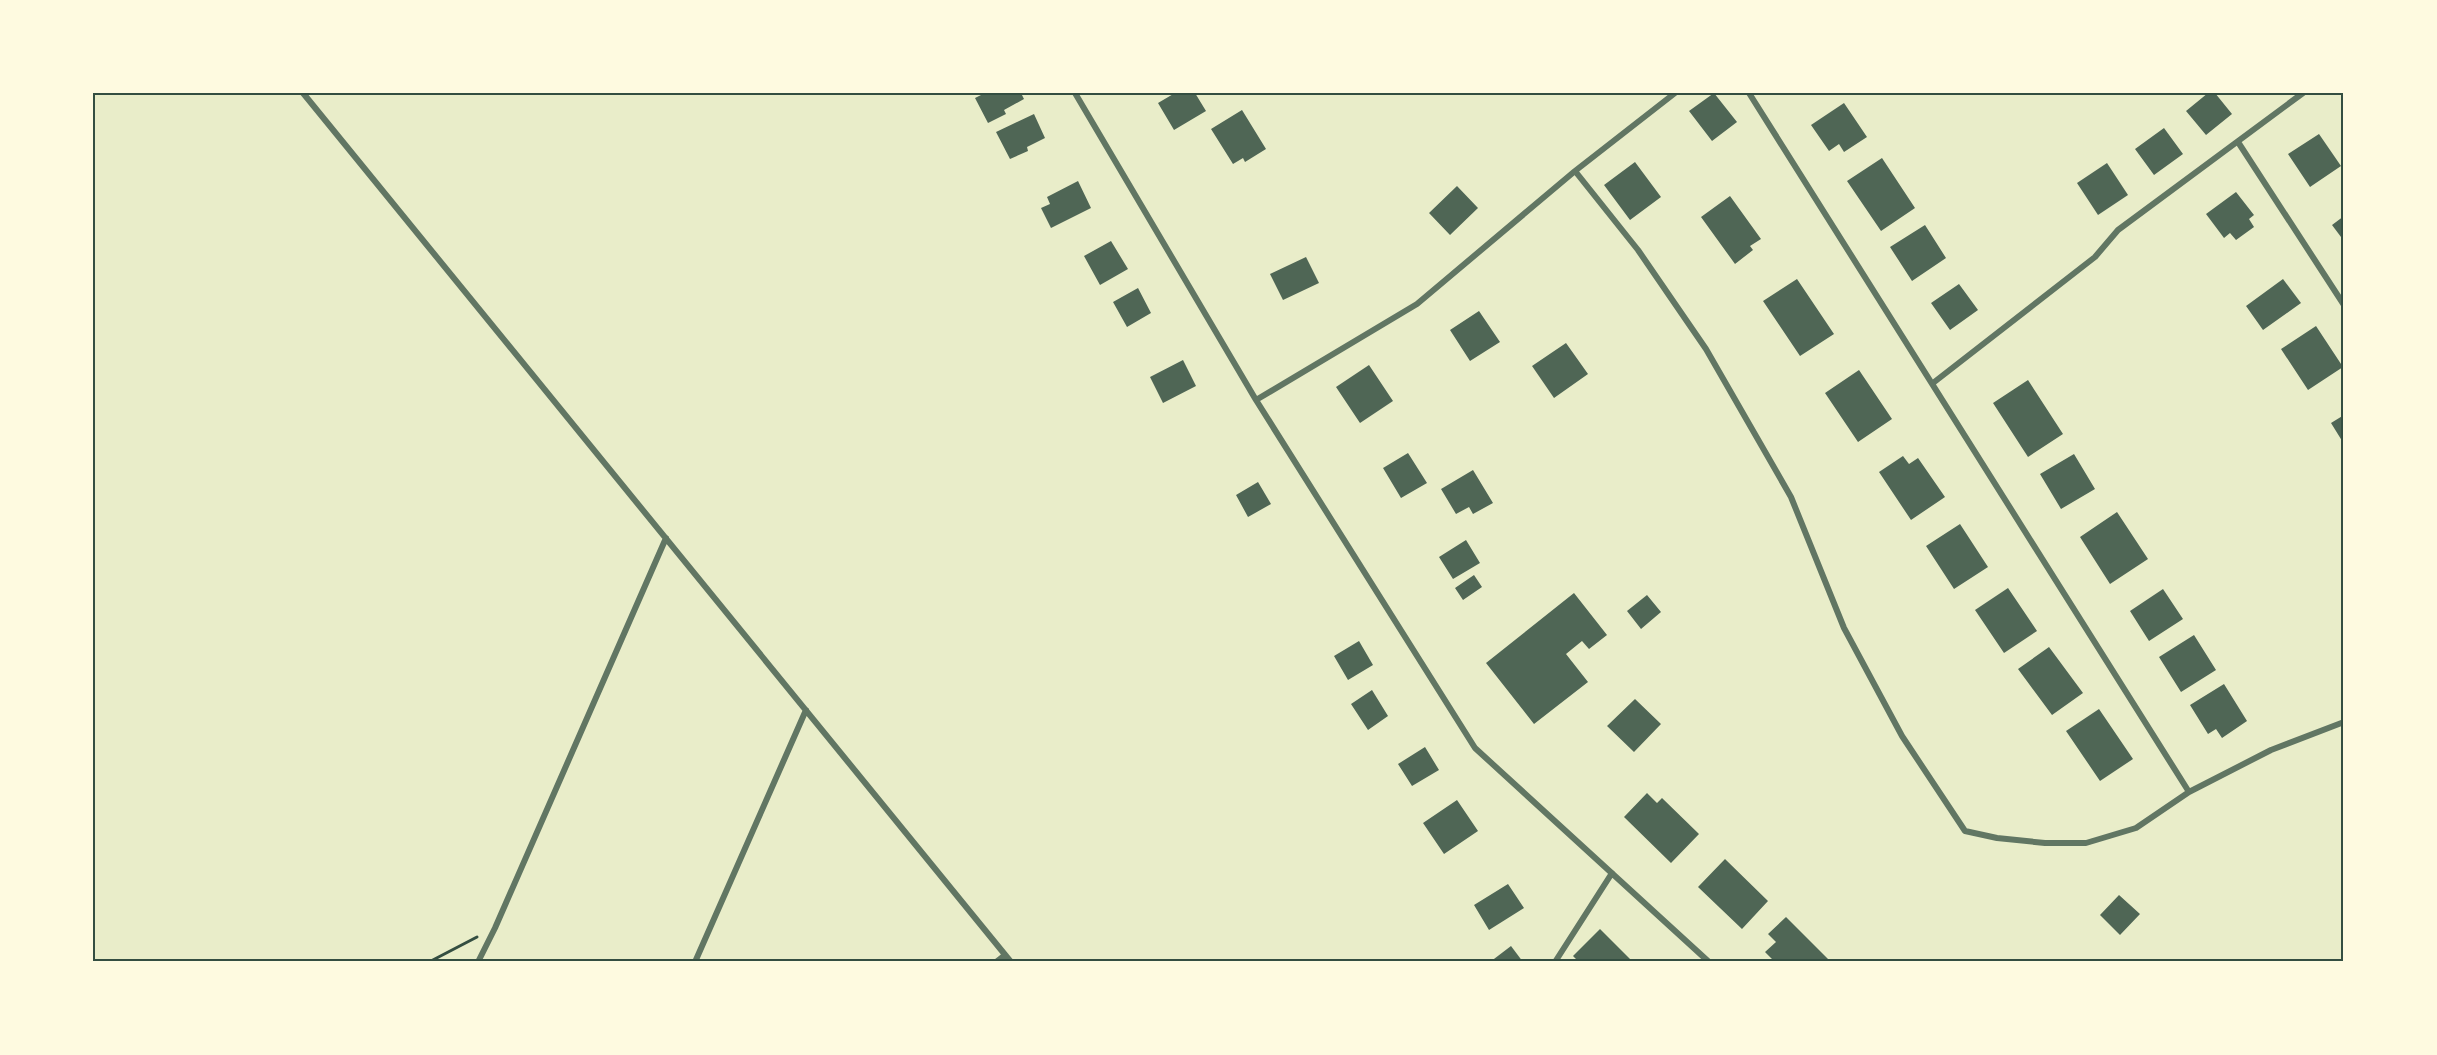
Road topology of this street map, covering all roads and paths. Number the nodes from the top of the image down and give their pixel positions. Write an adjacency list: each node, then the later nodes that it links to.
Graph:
1 (303, 93): 11 (street)
2 (1075, 93): 10 (street)
3 (1675, 93): 7 (street)
4 (1749, 93): 9 (street)
5 (2303, 93): 6 (street)
6 (2238, 142): 8 (street); 9 (street)
7 (1575, 171): 10 (street); 14 (street)
8 (2344, 305)
9 (1933, 383): 14 (street)
10 (1256, 400): 15 (street)
11 (666, 538): 12 (street); 16 (street)
12 (806, 710): 17 (street); 20 (street)
13 (2344, 722): 14 (street)
14 (2189, 792)
15 (1612, 873): 23 (street); 24 (street)
16 (495, 928): 18 (path); 19 (street)
17 (1005, 955): 21 (street); 22 (street)
18 (429, 962)
19 (478, 962)
20 (695, 962)
21 (996, 962)
22 (1011, 962)
23 (1555, 962)
24 (1709, 962)

